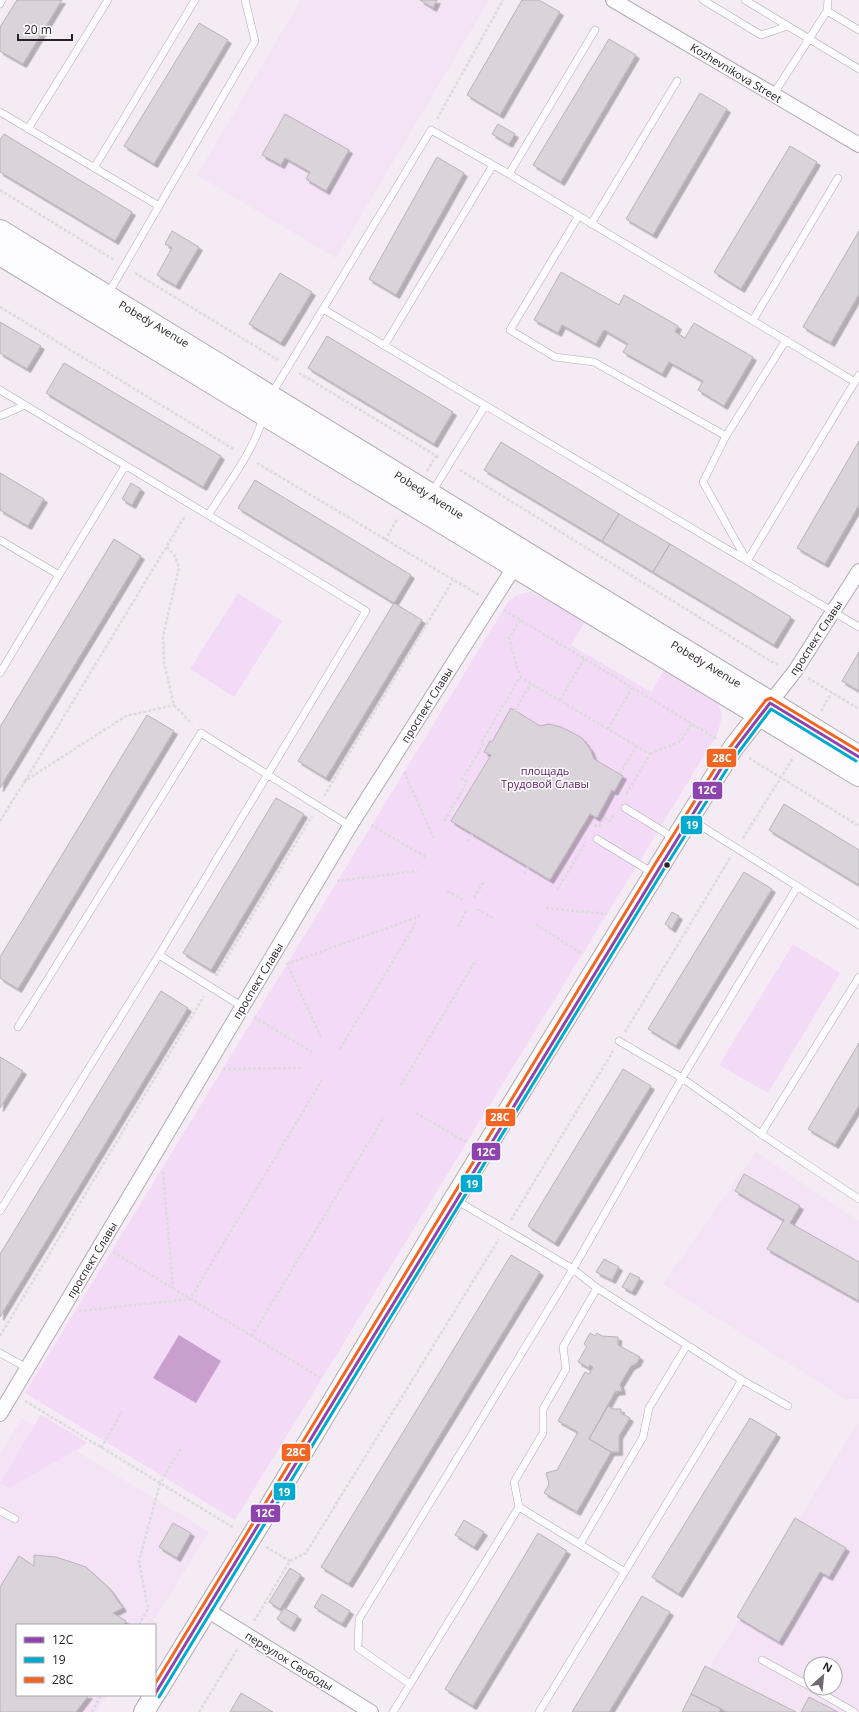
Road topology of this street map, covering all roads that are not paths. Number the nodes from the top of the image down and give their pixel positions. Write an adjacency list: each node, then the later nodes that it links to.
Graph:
1 (2, 0): 9 (lane)
2 (108, 0): 19 (lane)
3 (195, 0): 22 (lane)
4 (245, 0): 25 (lane)
5 (613, 0): 17 (street, Kozhevnikova Street)
6 (703, 0): 11 (lane)
7 (745, 0): 11 (lane)
8 (828, 0): 10 (lane)
9 (0, 4)
10 (827, 11): 13 (lane); 14 (lane)
11 (788, 26): 14 (lane)
12 (595, 30): 23 (lane)
13 (859, 30)
14 (809, 39): 15 (lane); 17 (lane)
15 (859, 69)
16 (677, 81): 27 (lane)
17 (773, 95): 20 (street, Kozhevnikova Street)
18 (0, 112): 19 (lane)
19 (28, 129): 22 (lane)
20 (859, 145)
21 (493, 165): 23 (lane); 31 (lane); 34 (lane)
22 (94, 168): 25 (lane)
23 (509, 174): 26 (lane)
24 (838, 178): 32 (lane)
25 (159, 206): 30 (lane)
26 (578, 217): 27 (lane); 42 (lane)
27 (591, 224): 32 (lane)
28 (0, 232): 30 (main road, Pobedy Avenue)
29 (0, 254): 39 (main road, Pobedy Avenue)
30 (107, 296): 39 (main road, Pobedy Avenue)
31 (323, 309): 34 (lane); 39 (lane)
32 (753, 320): 33 (lane)
33 (786, 340): 36 (lane); 42 (lane)
34 (384, 346): 40 (lane)
35 (859, 375): 36 (lane)
36 (855, 382): 48 (lane)
37 (0, 390): 38 (lane)
38 (25, 405): 41 (lane); 43 (lane)
39 (267, 405): 44 (main road, Pobedy Avenue); 45 (lane); 47 (main road, Pobedy Avenue)
40 (484, 406): 44 (lane); 48 (lane)
41 (0, 416)
42 (726, 436): 48 (lane)
43 (125, 466): 45 (lane); 50 (lane)
44 (430, 496): 47 (main road, Pobedy Avenue)
45 (209, 514): 56 (lane)
46 (0, 540): 50 (lane)
47 (519, 559): 54 (main road, Pobedy Avenue); 60 (street, проспект Славы)
48 (747, 561): 51 (lane)
49 (859, 571): 51 (street, проспект Славы)
50 (59, 575): 53 (lane)
51 (833, 613): 52 (lane); 54 (street, проспект Славы)
52 (859, 627)
53 (0, 673)
54 (765, 709): 55 (main road, Pobedy Avenue); 57 (main road, Pobedy Avenue); 59 (main road, проспект Славы)
55 (859, 757)
56 (267, 775): 60 (lane); 66 (lane); 69 (lane)
57 (859, 775)
58 (622, 806): 62 (lane)
59 (689, 818): 62 (main road, проспект Славы); 64 (lane)
60 (350, 826): 68 (street, проспект Славы)
61 (597, 839): 63 (lane)
62 (676, 839): 63 (main road, проспект Славы)
63 (655, 875): 73 (main road, проспект Славы)
64 (797, 887): 65 (lane); 71 (lane)
65 (859, 924)
66 (159, 955): 68 (lane); 75 (lane)
67 (859, 977): 72 (lane)
68 (242, 1007): 80 (street, проспект Славы)
69 (18, 1027)
70 (619, 1041): 71 (lane)
71 (682, 1078): 72 (lane); 76 (lane)
72 (761, 1134): 74 (lane)
73 (454, 1199): 76 (lane); 89 (main road, проспект Славы)
74 (859, 1199)
75 (0, 1211)
76 (573, 1268): 77 (lane); 92 (lane)
77 (596, 1288): 78 (lane); 84 (lane)
78 (687, 1346): 81 (lane); 87 (lane)
79 (0, 1353): 80 (lane)
80 (27, 1368): 82 (street, проспект Славы)
81 (742, 1380): 83 (lane); 88 (lane)
82 (5, 1404)
83 (788, 1406)
84 (519, 1507): 87 (lane); 92 (lane)
85 (0, 1511): 86 (lane)
86 (15, 1519)
87 (580, 1544): 88 (lane)
88 (626, 1572): 99 (lane)
89 (207, 1610): 93 (main road, проспект Славы); 97 (street, переулок Свободы)
90 (762, 1660): 91 (lane)
91 (803, 1683)
92 (410, 1684): 98 (lane)
93 (156, 1692)
94 (154, 1696): 96 (main road, проспект Славы)
95 (826, 1696): 100 (lane)
96 (144, 1712)
97 (371, 1712)
98 (393, 1712)
99 (539, 1712)
100 (854, 1712)

